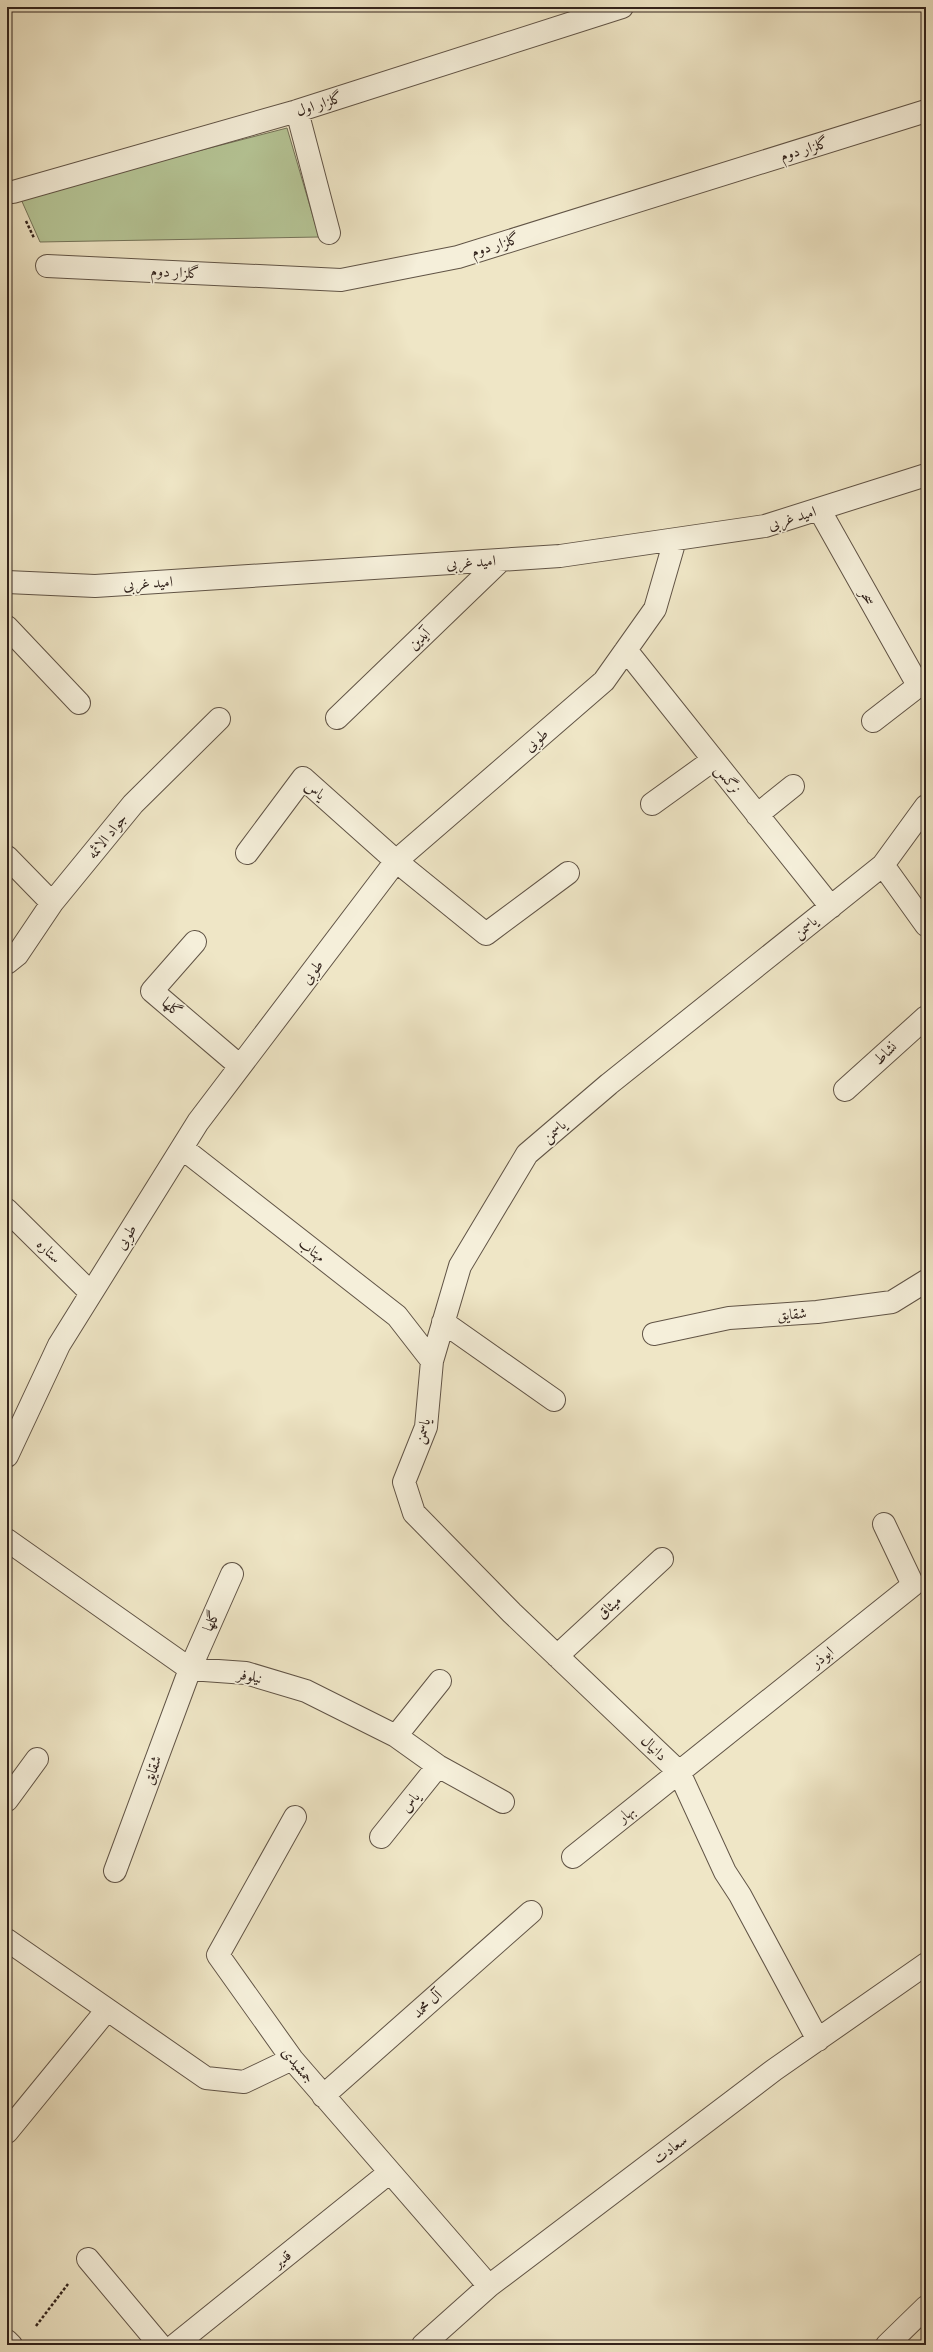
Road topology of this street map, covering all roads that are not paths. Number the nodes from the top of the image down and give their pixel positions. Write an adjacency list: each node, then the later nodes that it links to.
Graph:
1 (622, 7): 2 (street, گلزار اول)
2 (297, 111): 4 (street, گلزار اول); 5 (street)
3 (926, 111): 6 (street, گلزار دوم)
4 (13, 192)
5 (329, 233)
6 (47, 266)
7 (926, 475): 8 (street, امید غربی)
8 (819, 509): 9 (street, امید غربی); 14 (street, سحر)
9 (675, 540): 10 (street, امید غربی); 13 (street, طوبی)
10 (501, 560): 11 (street, امید غربی); 16 (street, آیدین)
11 (7, 582)
12 (7, 627): 15 (street)
13 (626, 650): 19 (street, نرگس); 26 (street, طوبی)
14 (922, 682): 18 (street)
15 (79, 703)
16 (337, 718)
17 (219, 719): 29 (street, جواد الائمه)
18 (873, 721)
19 (713, 760): 21 (street); 23 (street, نرگس)
20 (793, 786): 23 (street)
21 (652, 804)
22 (926, 806): 27 (street, یاسمن)
23 (757, 815): 30 (street, نرگس)
24 (247, 853): 26 (street, یاس)
25 (7, 856): 29 (street)
26 (396, 861): 28 (street); 35 (street, طوبی)
27 (883, 865): 30 (street, یاسمن); 31 (street)
28 (568, 873)
29 (52, 903): 33 (street, جواد الائمه)
30 (830, 907): 41 (street, یاسمن)
31 (926, 925)
32 (194, 942): 35 (street, گلها)
33 (7, 963)
34 (926, 1017): 36 (street, نشاط)
35 (240, 1066): 37 (street, طوبی)
36 (844, 1090)
37 (182, 1148): 40 (street, طوبی); 43 (street, مهتاب)
38 (7, 1210): 40 (street, ستاره)
39 (926, 1282): 42 (street, شقایق)
40 (91, 1293): 45 (street, طوبی)
41 (443, 1322): 43 (street, یاسمن); 44 (street)
42 (654, 1334)
43 (432, 1361): 47 (street, یاسمن)
44 (554, 1400)
45 (13, 1421): 46 (street, طوبی)
46 (7, 1456)
47 (414, 1513): 52 (street, دانیال)
48 (884, 1524): 58 (street, ابوذر)
49 (7, 1540): 53 (street)
50 (662, 1559): 52 (street, میثاق)
51 (232, 1574): 53 (street, گلها)
52 (557, 1656): 58 (street, دانیال)
53 (190, 1669): 55 (street, نیلوفر); 64 (street, شقایق)
54 (440, 1681): 55 (street)
55 (396, 1736): 57 (street, نیلوفر)
56 (37, 1759): 59 (street)
57 (438, 1766): 60 (street, نیلوفر); 62 (street, یاس)
58 (679, 1772): 63 (street, بهار); 69 (street, دانیال)
59 (7, 1800)
60 (504, 1802)
61 (295, 1817): 70 (street, جمشیدی)
62 (381, 1838)
63 (573, 1857)
64 (115, 1871)
65 (531, 1912): 71 (street, آل محمد)
66 (7, 1940): 68 (street)
67 (926, 1964): 69 (street, سعادت)
68 (106, 2011): 70 (street); 72 (street)
69 (818, 2040): 75 (street, سعادت)
70 (292, 2059): 71 (street, جمشیدی)
71 (324, 2096): 73 (street, جمشیدی)
72 (7, 2132)
73 (390, 2172): 75 (street, جمشیدی); 81 (street, قدیر)
74 (88, 2259): 80 (street)
75 (490, 2286): 78 (street, سعادت)
76 (926, 2307): 82 (street)
77 (7, 2341): 79 (street)
78 (432, 2342)
79 (11, 2345)
80 (160, 2345)
81 (175, 2345)
82 (887, 2345)

